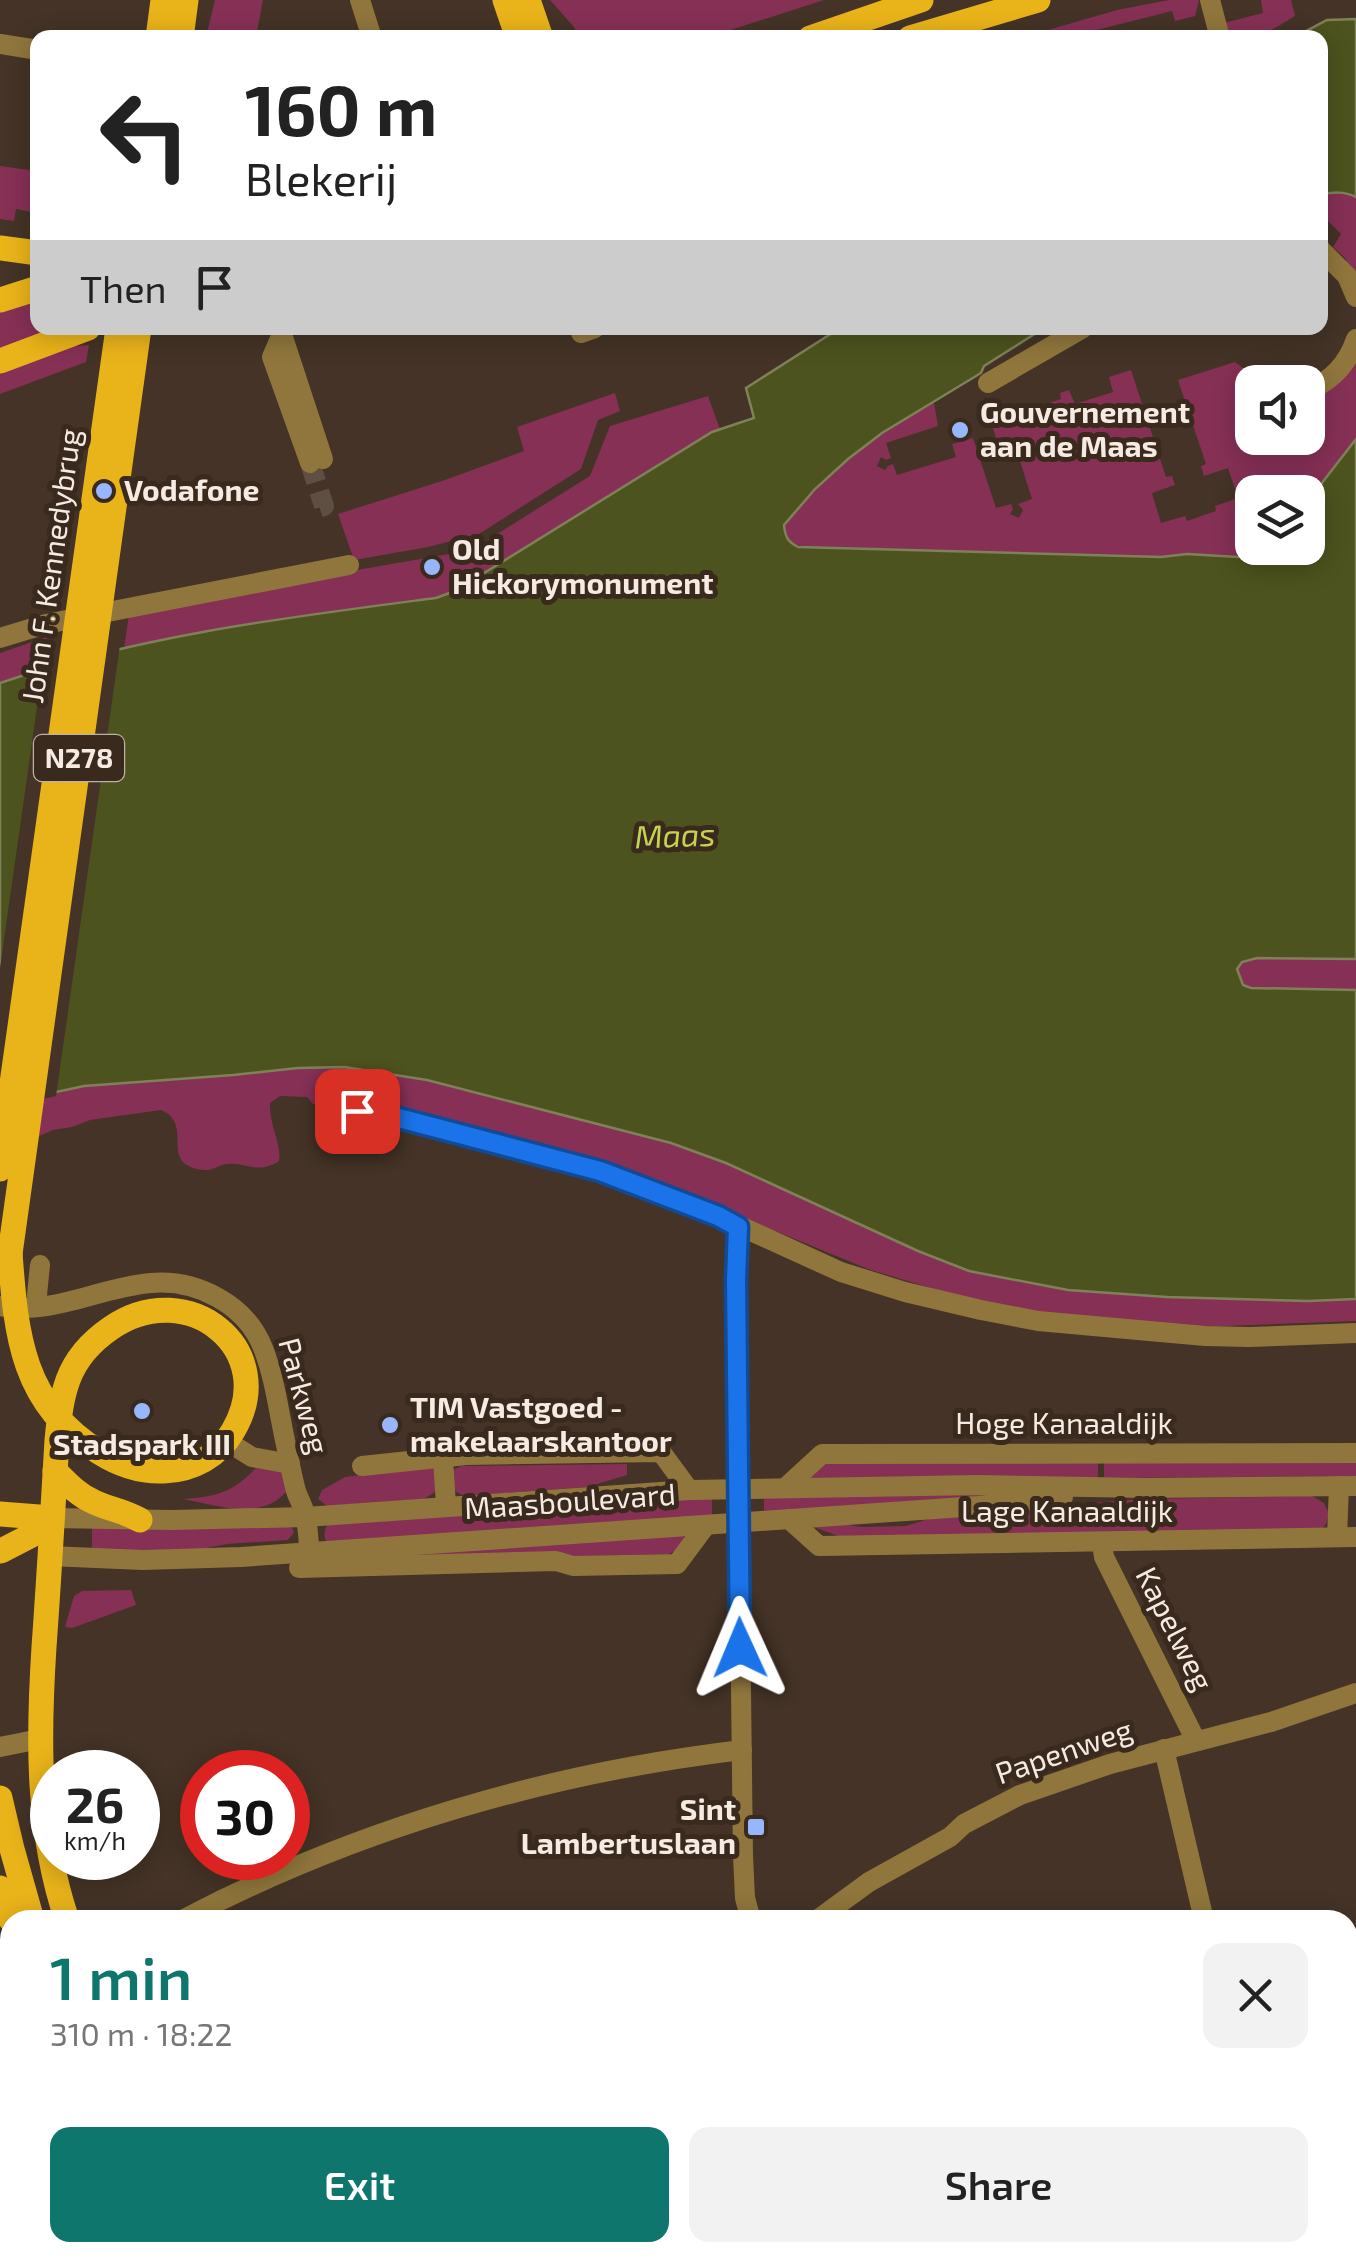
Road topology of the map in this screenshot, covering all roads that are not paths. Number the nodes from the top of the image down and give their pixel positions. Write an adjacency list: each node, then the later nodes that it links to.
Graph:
1 (163, 0): 9 (main road)
2 (186, 0): 10 (main road)
3 (360, 0): 11 (street)
4 (505, 0): 12 (main road)
5 (528, 0): 13 (main road)
6 (922, 0): 14 (main road)
7 (1038, 0): 15 (main road)
8 (1210, 0): 16 (street)
9 (159, 30)
10 (182, 30)
11 (369, 30)
12 (515, 30)
13 (538, 30)
14 (834, 30)
15 (937, 30)
16 (1218, 30)
17 (0, 44): 18 (street)
18 (30, 49)
19 (0, 248): 20 (main road)
20 (30, 253)
21 (1328, 257): 23 (street)
22 (30, 291): 24 (main road)
23 (1356, 296)
24 (0, 300)
25 (69, 335): 31 (main road)
26 (117, 335): 38 (main road, John F. Kennedybrug / N278)
27 (138, 335): 40 (main road, John F. Kennedybrug / N278)
28 (279, 335): 34 (street)
29 (1071, 335): 33 (street)
30 (1356, 339): 32 (street)
31 (0, 360)
32 (1325, 381)
33 (988, 382)
34 (316, 461)
35 (349, 566): 36 (street)
36 (0, 638)
37 (329, 1115): 39 (street)
38 (0, 1170)
39 (738, 1227): 45 (street); 55 (street)
40 (10, 1253): 44 (main road, John F. Kennedybrug / N278); 46 (main road)
41 (40, 1266): 43 (street)
42 (0, 1306): 43 (street, Parkweg)
43 (39, 1307): 49 (street, Parkweg)
44 (0, 1324)
45 (1356, 1332)
46 (237, 1440): 49 (street); 51 (main road)
47 (1356, 1453): 53 (street, Hoge Kanaaldijk)
48 (443, 1458): 50 (street, Parkweg); 56 (street, Parkweg); 57 (street)
49 (290, 1464): 59 (street, Parkweg)
50 (362, 1466)
51 (55, 1471): 60 (main road); 62 (main road)
52 (1347, 1486): 54 (street, Maasboulevard); 65 (street)
53 (785, 1488): 54 (street, Maasboulevard); 55 (street, Maasboulevard)
54 (1145, 1488): 61 (street, Maasboulevard)
55 (738, 1489): 56 (street, Maasboulevard); 63 (street)
56 (688, 1490): 57 (street, Maasboulevard)
57 (446, 1506): 59 (street, Maasboulevard)
58 (0, 1514): 60 (main road, Maasboulevard)
59 (306, 1517): 62 (street, Maasboulevard); 69 (street, Parkweg)
60 (52, 1518): 62 (street, Maasboulevard); 67 (main road); 68 (main road)
61 (789, 1519): 63 (street, Maasboulevard); 66 (street, Lage Kanaaldijk)
62 (140, 1520)
63 (738, 1523): 64 (street, Maasboulevard); 75 (street)
64 (706, 1525): 69 (street, Maasboulevard); 69 (street)
65 (1347, 1537): 66 (street, Lage Kanaaldijk)
66 (1102, 1542): 72 (street, Kapelweg)
67 (1, 1551): 68 (main road)
68 (49, 1556): 69 (street); 71 (main road)
69 (310, 1560)
70 (1355, 1697): 72 (street, Papenweg)
71 (40, 1739): 73 (street); 78 (main road)
72 (1196, 1741): 74 (street, Papenweg)
73 (0, 1747)
74 (1164, 1749): 81 (street, Papenweg); 82 (street)
75 (742, 1750): 79 (street); 80 (street)
76 (0, 1798): 77 (main road)
77 (29, 1910)
78 (64, 1910)
79 (202, 1910)
80 (749, 1910)
81 (831, 1910)
82 (1202, 1910)

